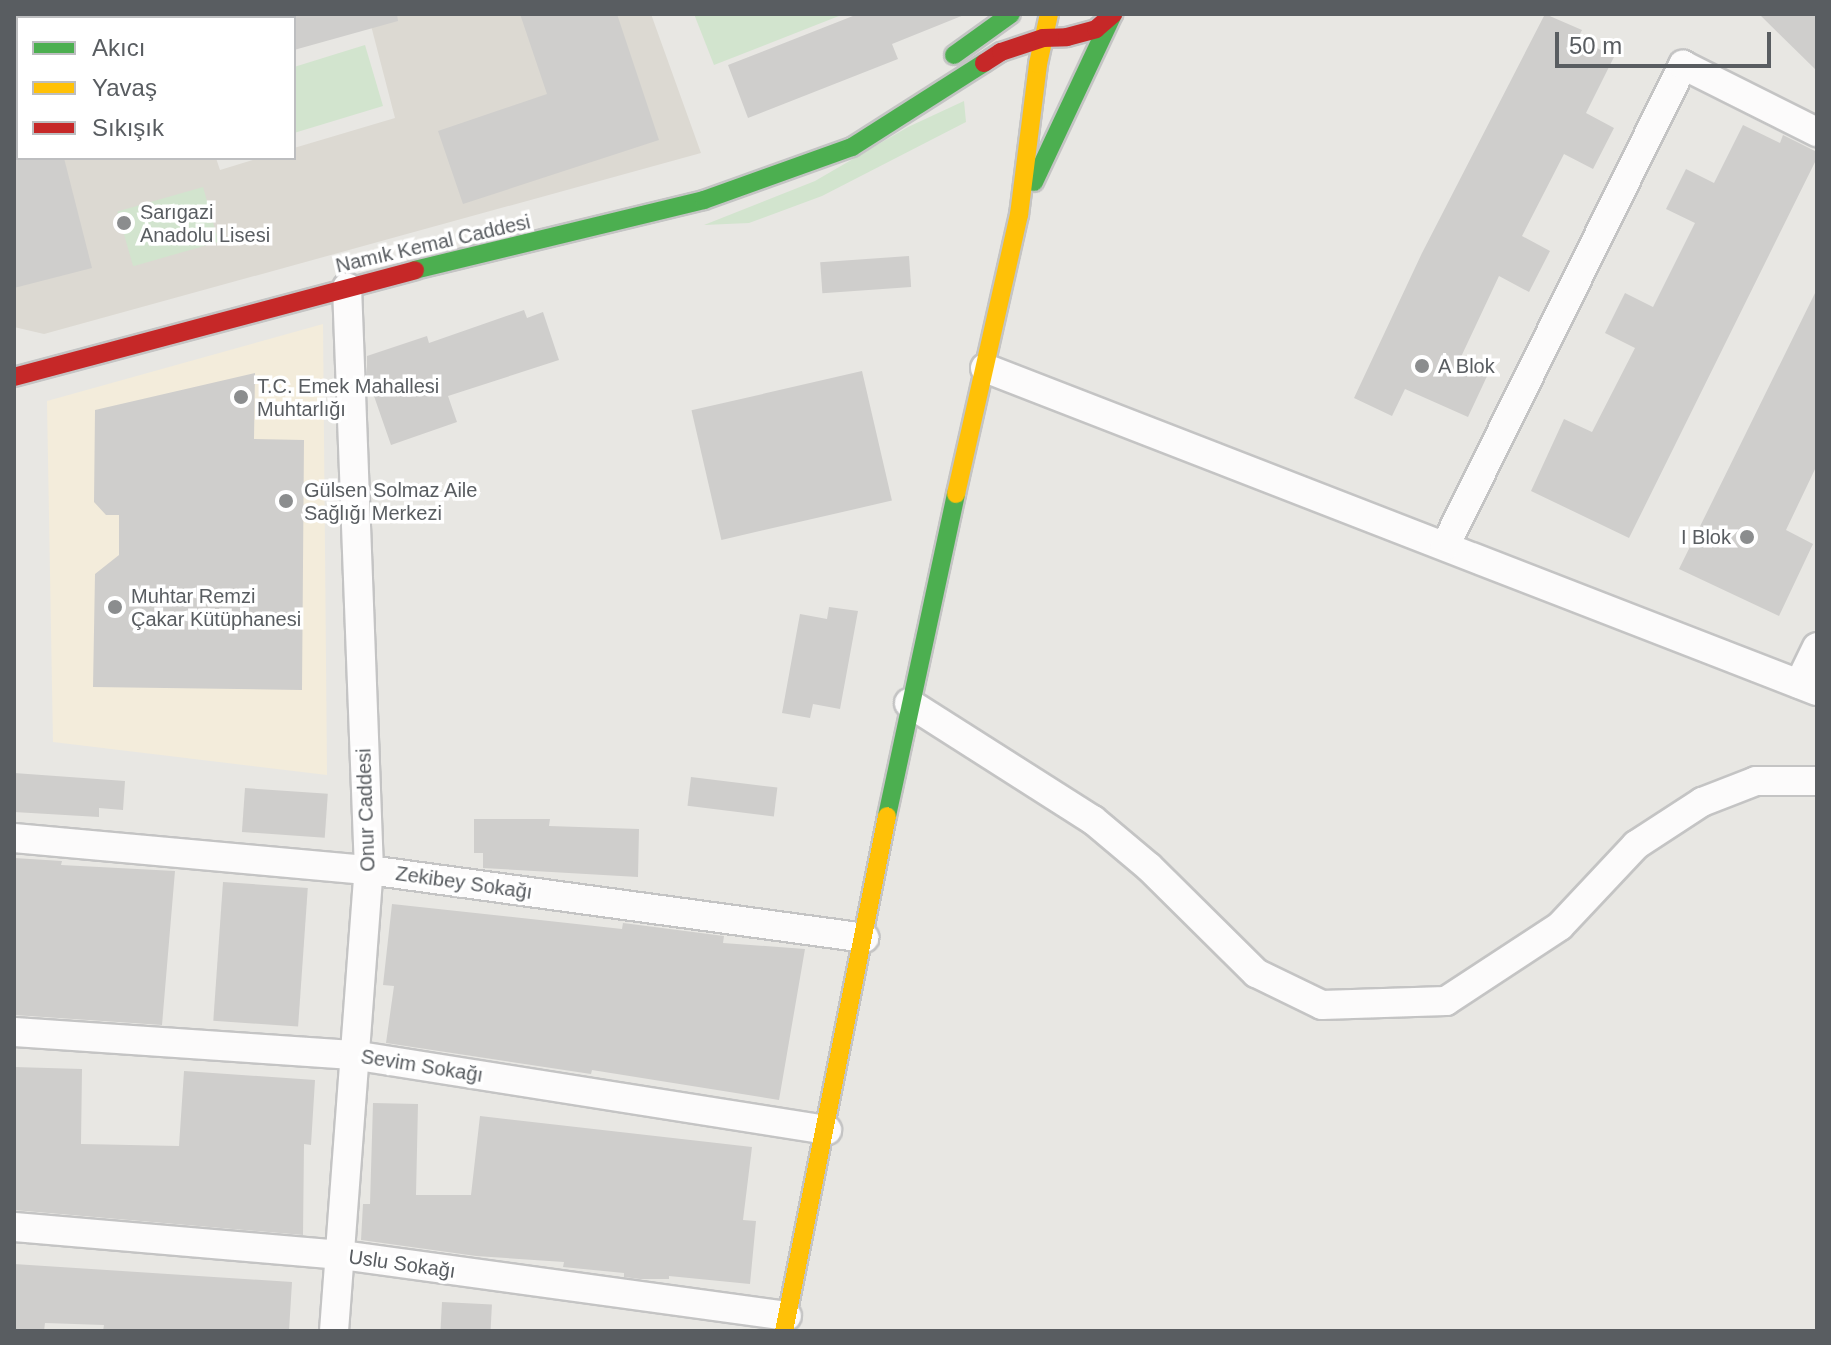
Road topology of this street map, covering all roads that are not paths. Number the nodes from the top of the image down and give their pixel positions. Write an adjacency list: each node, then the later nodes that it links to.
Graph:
1 (1011, 14): 7 (main road)
2 (1049, 14): 6 (main road)
3 (1055, 14): 5 (main road)
4 (1113, 14): 5 (main road); 11 (main road)
5 (1087, 32): 6 (main road, Namık Kemal Caddesi)
6 (1043, 38): 10 (main road, Namık Kemal Caddesi); 11 (main road)
7 (937, 67)
8 (887, 102): 10 (main road, Namık Kemal Caddesi)
9 (1817, 132): 17 (street)
10 (800, 164): 12 (main road, Namık Kemal Caddesi)
11 (1019, 215): 15 (main road)
12 (347, 287): 14 (main road, Namık Kemal Caddesi); 23 (street, Onur Caddesi)
13 (16, 355): 14 (main road)
14 (74, 359): 16 (main road, Namık Kemal Caddesi)
15 (985, 368): 17 (street); 20 (main road)
16 (14, 377)
17 (1445, 546): 19 (street)
18 (1817, 647): 19 (street)
19 (1808, 687)
20 (909, 703): 21 (street); 24 (main road)
21 (1817, 781)
22 (14, 838): 23 (street, Zekibey Sokağı)
23 (369, 870): 24 (street, Zekibey Sokağı); 26 (street, Onur Caddesi)
24 (864, 938): 27 (main road)
25 (14, 1032): 26 (street, Sevim Sokağı)
26 (353, 1055): 27 (street, Sevim Sokağı); 29 (street, Onur Caddesi)
27 (827, 1130): 30 (main road)
28 (14, 1227): 29 (street, Uslu Sokağı)
29 (342, 1255): 30 (street, Uslu Sokağı); 31 (street, Onur Caddesi)
30 (786, 1323)
31 (334, 1331)

